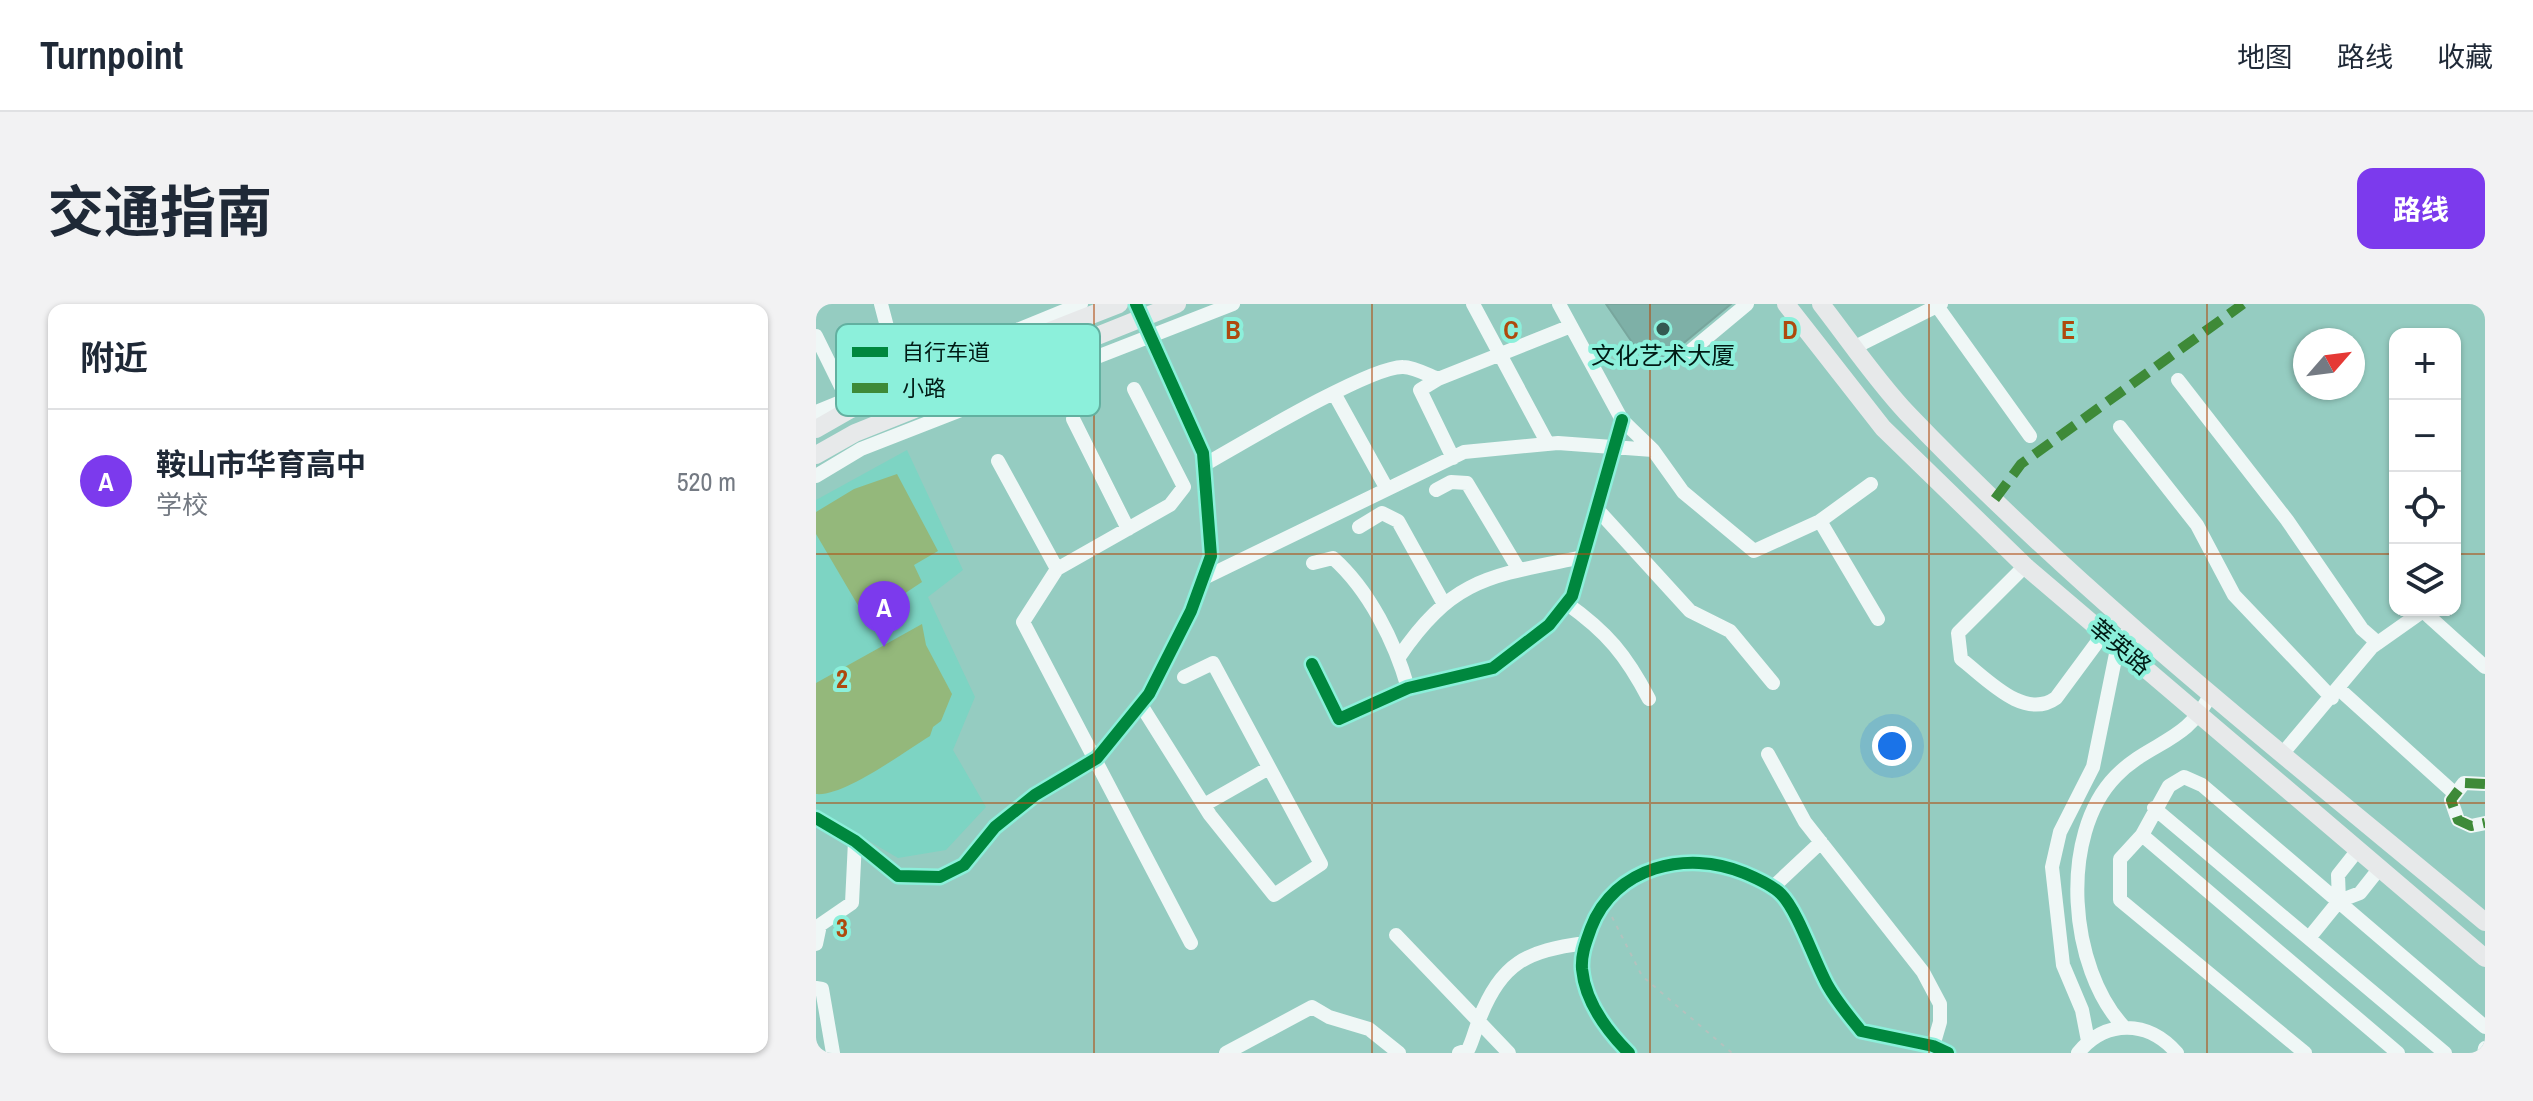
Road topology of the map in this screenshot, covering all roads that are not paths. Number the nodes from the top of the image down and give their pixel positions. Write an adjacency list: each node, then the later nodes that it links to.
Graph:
1 (881, 304): 13 (street)
2 (1081, 304): 14 (street)
3 (1119, 304): 15 (main road)
4 (1177, 304): 12 (main road)
5 (1233, 304): 12 (street)
6 (1473, 304): 22 (street)
7 (1559, 304): 16 (street)
8 (1747, 304): 21 (street)
9 (1786, 304): 55 (main road, 莘英路)
10 (1821, 304): 20 (main road, 莘英路)
11 (1939, 305): 20 (street); 37 (street)
12 (1142, 319): 18 (main road); 19 (street); 44 (street)
13 (886, 324)
14 (1035, 324)
15 (1063, 324)
16 (1571, 326): 22 (street); 34 (street)
17 (816, 336): 23 (street)
18 (1100, 336)
19 (1100, 338)
20 (1855, 347): 62 (main road, 莘英路)
21 (1687, 354)
22 (1500, 355): 24 (street); 38 (street)
23 (836, 377)
24 (1438, 379): 27 (street); 42 (street)
25 (2178, 380): 64 (street)
26 (1134, 389): 52 (street)
27 (1335, 395): 44 (street); 47 (street)
28 (836, 407): 29 (street)
29 (816, 412)
30 (836, 413): 36 (main road)
31 (898, 416): 41 (main road)
32 (932, 416): 45 (street)
33 (1073, 419): 52 (street)
34 (1622, 420): 39 (street); 40 (street)
35 (2120, 427): 72 (street)
36 (816, 429)
37 (2030, 436)
38 (1548, 444): 39 (street); 42 (street)
39 (1615, 447): 40 (street); 49 (street)
40 (1653, 450): 50 (street)
41 (816, 455)
42 (1453, 458): 47 (street)
43 (998, 461): 56 (street)
44 (1204, 465): 58 (street)
45 (816, 476)
46 (1871, 484): 50 (street)
47 (1387, 489): 58 (street)
48 (1436, 490): 57 (street)
49 (1597, 509): 53 (street); 69 (street)
50 (1820, 521): 61 (street)
51 (1359, 527): 60 (street)
52 (1128, 529): 56 (street)
53 (1583, 557): 57 (street); 59 (street)
54 (1313, 563): 65 (street)
55 (2025, 566): 63 (main road, 莘英路); 63 (street)
56 (1057, 569): 78 (street)
57 (1519, 570): 60 (street)
58 (1202, 579): 74 (street)
59 (1566, 603): 70 (street); 73 (street)
60 (1444, 604): 65 (street)
61 (1878, 619)
62 (2132, 627): 63 (street); 71 (main road, 莘英路)
63 (2111, 638): 75 (main road, 莘英路); 104 (street)
64 (2378, 643): 67 (street); 72 (street)
65 (1399, 657): 70 (street)
66 (1312, 664): 70 (street)
67 (2485, 667)
68 (1184, 677): 79 (street)
69 (1773, 683)
70 (1408, 688)
71 (2211, 693): 75 (street); 76 (main road, 莘英路)
72 (2336, 693): 76 (street); 81 (street)
73 (1649, 699)
74 (1141, 705): 78 (street); 82 (street)
75 (2200, 715): 89 (main road, 莘英路); 102 (street)
76 (2283, 753): 93 (main road, 莘英路)
77 (1768, 754): 88 (street)
78 (1097, 758): 87 (street); 96 (street)
79 (1269, 768): 82 (street); 82 (street)
80 (2485, 784): 81 (street)
81 (2453, 792): 85 (street)
82 (1204, 805)
83 (2154, 808): 86 (street); 92 (street); 95 (street)
84 (816, 818): 87 (street)
85 (2485, 823)
86 (2142, 835): 115 (street); 116 (street)
87 (855, 841): 98 (street)
88 (1821, 842): 91 (street); 105 (street)
89 (2357, 851): 90 (main road, 莘英路); 92 (street)
90 (2379, 869): 92 (street); 99 (main road, 莘英路)
91 (1772, 888): 97 (street); 105 (street)
92 (2339, 901): 95 (street); 103 (street)
93 (2485, 922)
94 (1396, 935): 101 (street)
95 (2309, 938): 117 (street)
96 (1191, 943)
97 (1585, 943): 101 (street); 111 (street)
98 (816, 944)
99 (2485, 958)
100 (816, 988): 106 (street)
101 (1479, 1020): 109 (street); 110 (street)
102 (2124, 1027): 104 (street); 114 (street)
103 (2485, 1027)
104 (2088, 1041): 113 (street)
105 (1933, 1046): 112 (street)
106 (833, 1053)
107 (1226, 1053): 108 (street)
108 (1399, 1053)
109 (1459, 1053)
110 (1509, 1053)
111 (1629, 1053)
112 (1948, 1053)
113 (2078, 1053)
114 (2177, 1053)
115 (2305, 1053)
116 (2398, 1053)
117 (2445, 1053)

